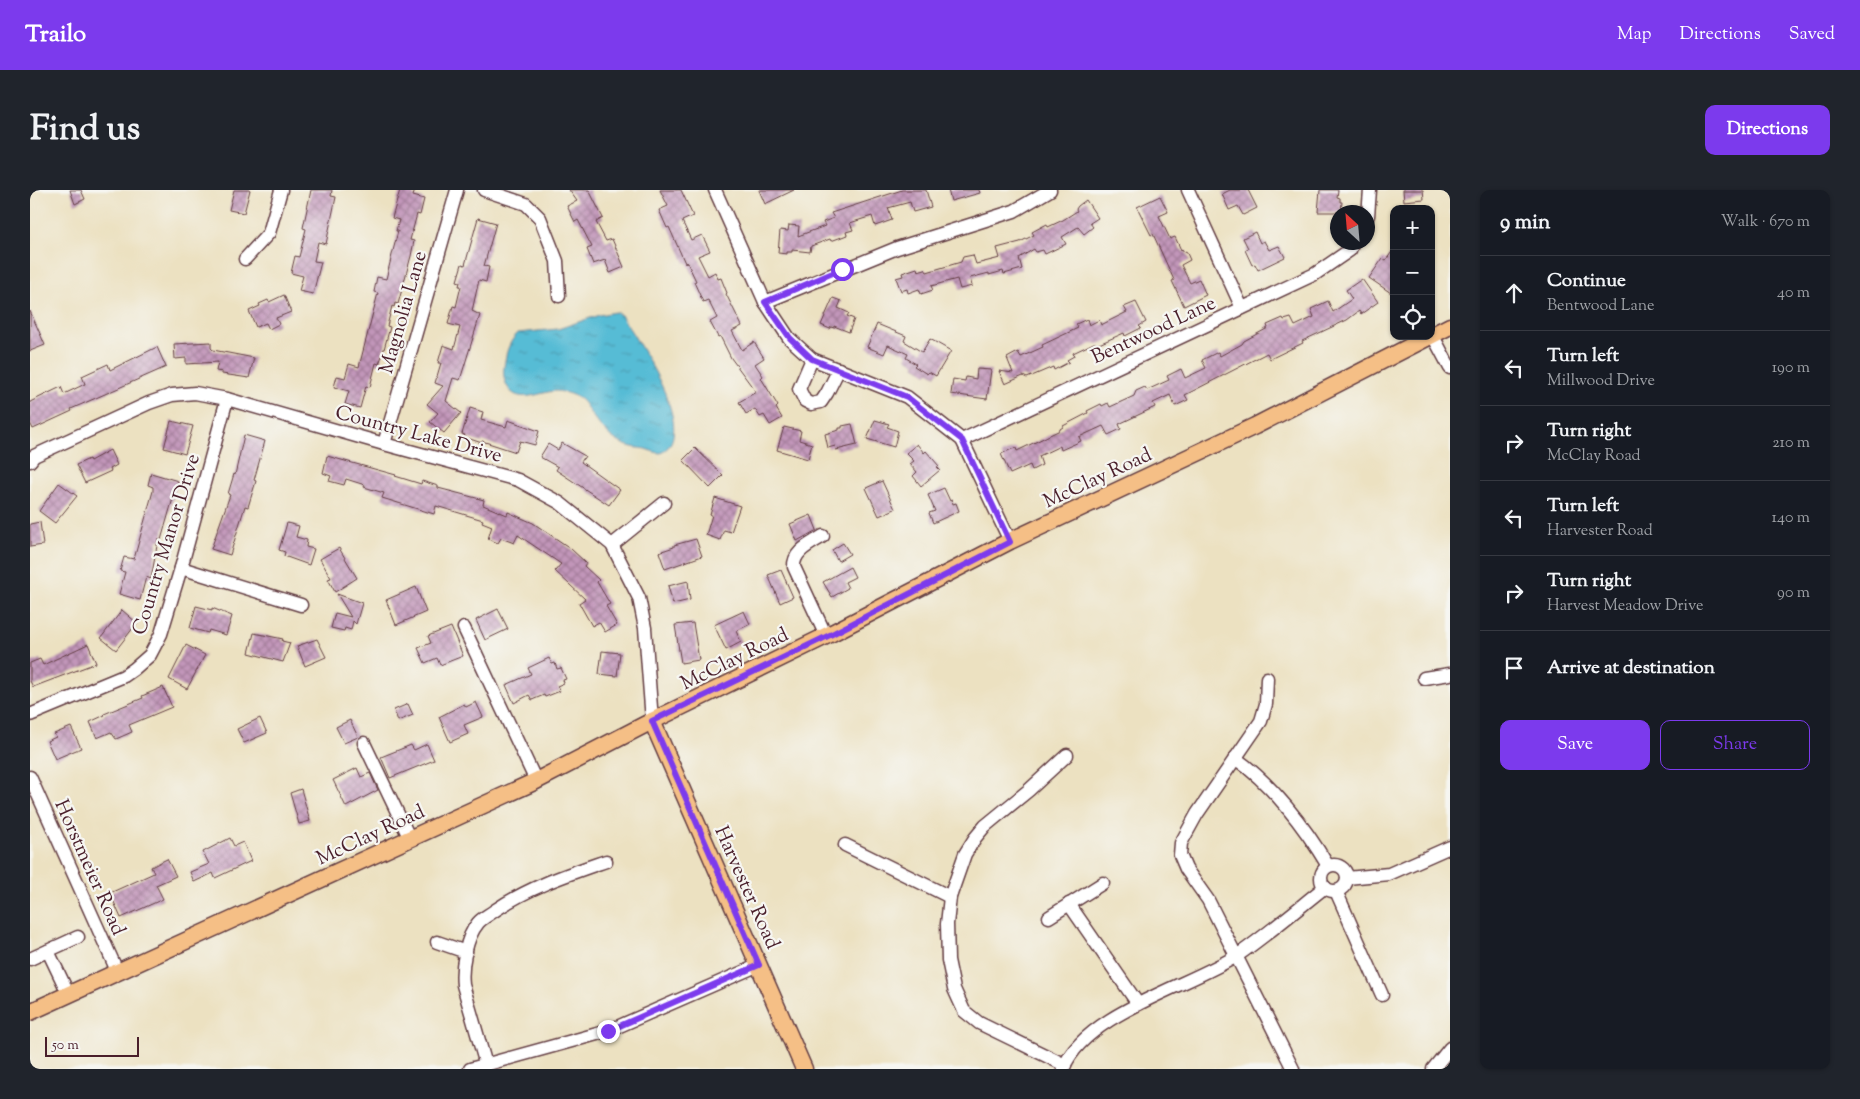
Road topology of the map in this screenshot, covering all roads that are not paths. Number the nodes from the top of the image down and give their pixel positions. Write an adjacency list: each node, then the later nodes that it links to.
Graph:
1 (281, 190): 10 (street)
2 (457, 190): 23 (street, Magnolia Lane)
3 (484, 190): 11 (street)
4 (715, 190): 12 (street)
5 (1050, 190): 12 (street)
6 (1188, 190): 13 (street)
7 (1370, 190): 8 (street)
8 (1369, 205)
9 (1350, 250): 13 (street, Bentwood Lane)
10 (245, 259)
11 (559, 296)
12 (765, 302): 18 (street)
13 (1242, 308): 22 (street, Bentwood Lane)
14 (1450, 326): 15 (main road, McClay Road)
15 (1435, 335)
16 (1425, 340): 27 (main road, McClay Road)
17 (1435, 340): 19 (street)
18 (812, 359): 20 (street); 20 (street)
19 (1450, 368)
20 (839, 369): 22 (street)
21 (226, 399): 23 (street, Country Lake Drive); 24 (street, Country Lake Drive); 29 (street, Country Manor Drive)
22 (962, 440): 27 (street)
23 (384, 444): 28 (street, Country Lake Drive)
24 (30, 461)
25 (664, 503): 28 (street)
26 (823, 536): 32 (street)
27 (1010, 542): 32 (main road, McClay Road)
28 (612, 545): 37 (street, Country Lake Drive)
29 (181, 568): 30 (street); 36 (street, Country Manor Drive)
30 (301, 605)
31 (464, 628): 42 (street)
32 (826, 636): 37 (main road, McClay Road)
33 (1450, 674): 35 (street)
34 (1267, 678): 40 (street)
35 (1424, 678)
36 (30, 715)
37 (652, 721): 42 (main road, McClay Road); 61 (main road, Harvester Road)
38 (364, 743): 44 (street)
39 (1067, 755): 52 (street)
40 (1235, 758): 48 (street); 59 (street)
41 (30, 777): 43 (street, Horstmeier Road)
42 (536, 781): 44 (main road, McClay Road)
43 (33, 794): 62 (street, Horstmeier Road)
44 (410, 839): 62 (main road, McClay Road)
45 (845, 845): 52 (street)
46 (1450, 847): 49 (street)
47 (606, 861): 58 (street)
48 (1328, 866): 49 (street); 51 (street)
49 (1348, 878): 51 (street)
50 (1103, 883): 53 (street)
51 (1331, 889): 59 (street); 64 (street)
52 (950, 897): 69 (street)
53 (1069, 904): 54 (street); 65 (street)
54 (1049, 917)
55 (78, 937): 57 (street)
56 (437, 942): 58 (street)
57 (48, 951): 60 (street); 63 (street)
58 (466, 952): 68 (street)
59 (1237, 955): 65 (street); 72 (street)
60 (30, 959)
61 (759, 965): 68 (street); 71 (main road, Harvester Road)
62 (118, 973): 63 (main road, McClay Road)
63 (68, 994): 66 (main road, McClay Road)
64 (1382, 995)
65 (1138, 1004): 69 (street)
66 (30, 1012)
67 (1450, 1048): 73 (street)
68 (486, 1065): 70 (street)
69 (1064, 1067)
70 (470, 1069)
71 (804, 1069)
72 (1293, 1069)
73 (1434, 1069)

